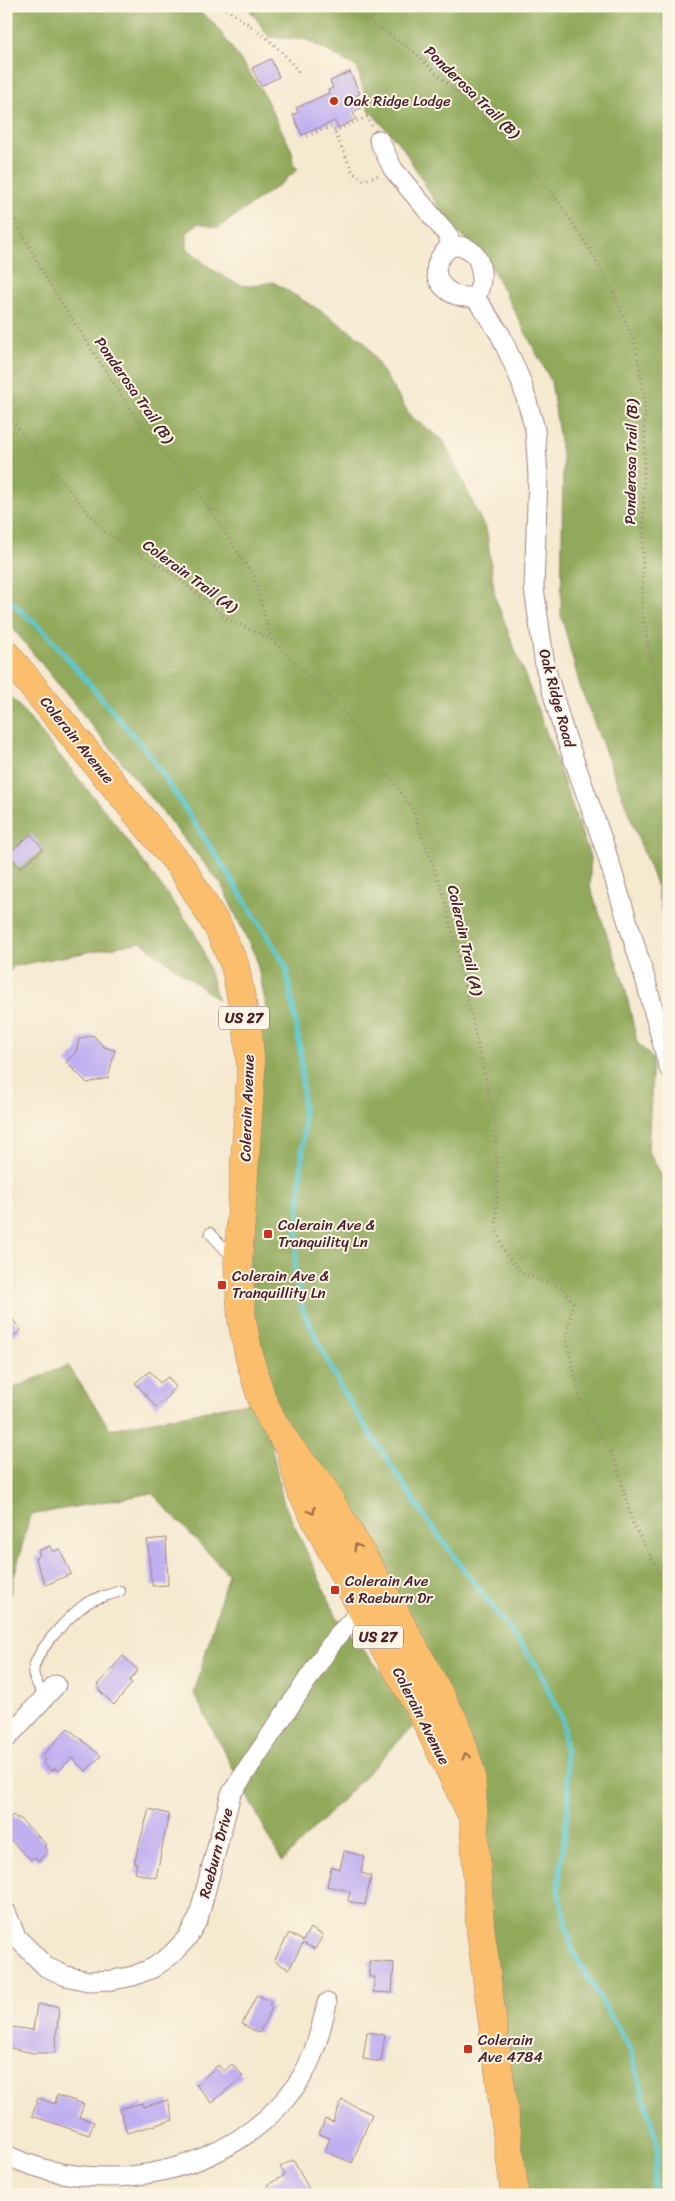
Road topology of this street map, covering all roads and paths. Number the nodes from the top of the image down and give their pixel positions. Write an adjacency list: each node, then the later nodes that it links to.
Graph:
1 (222, 6): 3 (path)
2 (348, 6): 14 (path, Ponderosa Trail (B))
3 (298, 72)
4 (334, 131): 5 (path); 6 (path); 7 (path)
5 (307, 136)
6 (379, 140): 7 (street)
7 (393, 169): 9 (street)
8 (6, 202): 12 (path, Ponderosa Trail (B))
9 (452, 246): 10 (street); 10 (street)
10 (475, 297): 15 (street, Oak Ridge Road)
11 (6, 412): 12 (path, Colerain Trail (A))
12 (271, 640): 20 (path, Colerain Trail (A))
13 (6, 654): 17 (main road, Colerain Avenue / US 27)
14 (669, 729)
15 (669, 1068)
16 (210, 1233): 17 (lane)
17 (238, 1263): 18 (main road, Colerain Avenue / US 27)
18 (290, 1448): 19 (main road, Colerain Avenue / US 27, one-way to 18); 22 (main road, Colerain Avenue / US 27, one-way to 22)
19 (382, 1589): 22 (street, Raeburn Drive); 25 (main road, Colerain Avenue / US 27, one-way to 19)
20 (669, 1590)
21 (120, 1591): 23 (lane)
22 (362, 1610): 25 (main road, Colerain Avenue / US 27); 27 (street, Raeburn Drive)
23 (50, 1691): 24 (street)
24 (6, 1739)
25 (475, 1822): 30 (main road, Colerain Avenue / US 27)
26 (6, 1912): 27 (street, Raeburn Drive)
27 (11, 1941)
28 (327, 2003): 29 (street)
29 (6, 2155)
30 (514, 2195)

